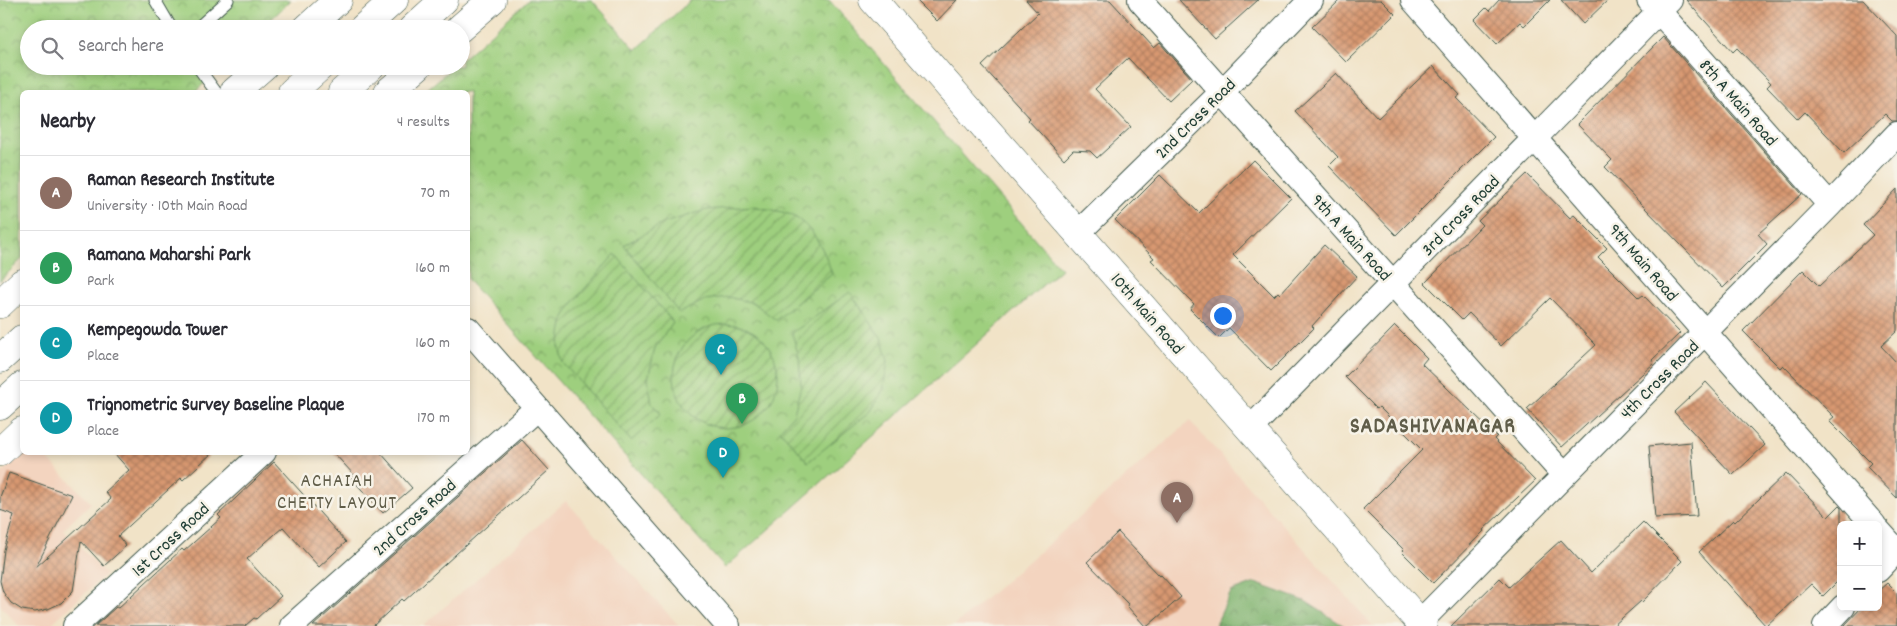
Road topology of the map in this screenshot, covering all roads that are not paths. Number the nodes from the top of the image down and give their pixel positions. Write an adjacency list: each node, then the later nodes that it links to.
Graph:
1 (155, 0): 12 (lane)
2 (228, 0): 13 (lane)
3 (338, 0): 14 (main road)
4 (394, 0): 15 (main road)
5 (444, 0): 16 (main road)
6 (492, 0): 17 (main road)
7 (873, 0): 32 (main road, 10th Main Road)
8 (1140, 0): 28 (street, 9th A Main Road)
9 (1311, 0): 28 (street, 2nd Cross Road)
10 (1413, 0): 30 (street, 9th Main Road)
11 (1659, 4): 30 (street, 3rd Cross Road); 31 (street, 8th A Main Road)
12 (167, 20)
13 (206, 20)
14 (316, 20)
15 (372, 20)
16 (422, 20)
17 (470, 20)
18 (204, 75): 23 (lane)
19 (254, 75): 24 (main road)
20 (311, 75): 25 (main road)
21 (361, 75): 26 (main road)
22 (408, 75): 27 (main road)
23 (215, 90)
24 (236, 90)
25 (294, 90)
26 (344, 90)
27 (390, 90)
28 (1222, 92): 32 (street, 2nd Cross Road); 33 (street, 9th A Main Road)
29 (1897, 134): 31 (street, 4th Cross Road)
30 (1534, 138): 33 (street, 3rd Cross Road); 37 (street, 9th Main Road)
31 (1830, 205): 37 (street, 4th Cross Road)
32 (1078, 233): 43 (main road, 10th Main Road)
33 (1393, 283): 43 (street, 3rd Cross Road); 47 (street, 9th A Main Road)
34 (20, 285): 35 (main road)
35 (0, 304)
36 (470, 332): 42 (street)
37 (1705, 332): 47 (street, 4th Cross Road); 48 (street, 9th Main Road)
38 (20, 341): 39 (main road)
39 (0, 359)
40 (20, 388): 41 (main road)
41 (0, 406)
42 (537, 408): 55 (street, 2nd Cross Road); 56 (street)
43 (1250, 429): 53 (main road, 10th Main Road)
44 (20, 433): 45 (main road)
45 (0, 452)
46 (261, 455): 54 (street, 1st Cross Road)
47 (1564, 475): 53 (street, 4th Cross Road)
48 (1870, 521)
49 (1882, 534): 50 (street)
50 (1897, 551): 51 (street)
51 (1882, 566)
52 (1838, 611): 57 (street)
53 (1421, 624)
54 (76, 626)
55 (292, 626)
56 (728, 626)
57 (1825, 626)

